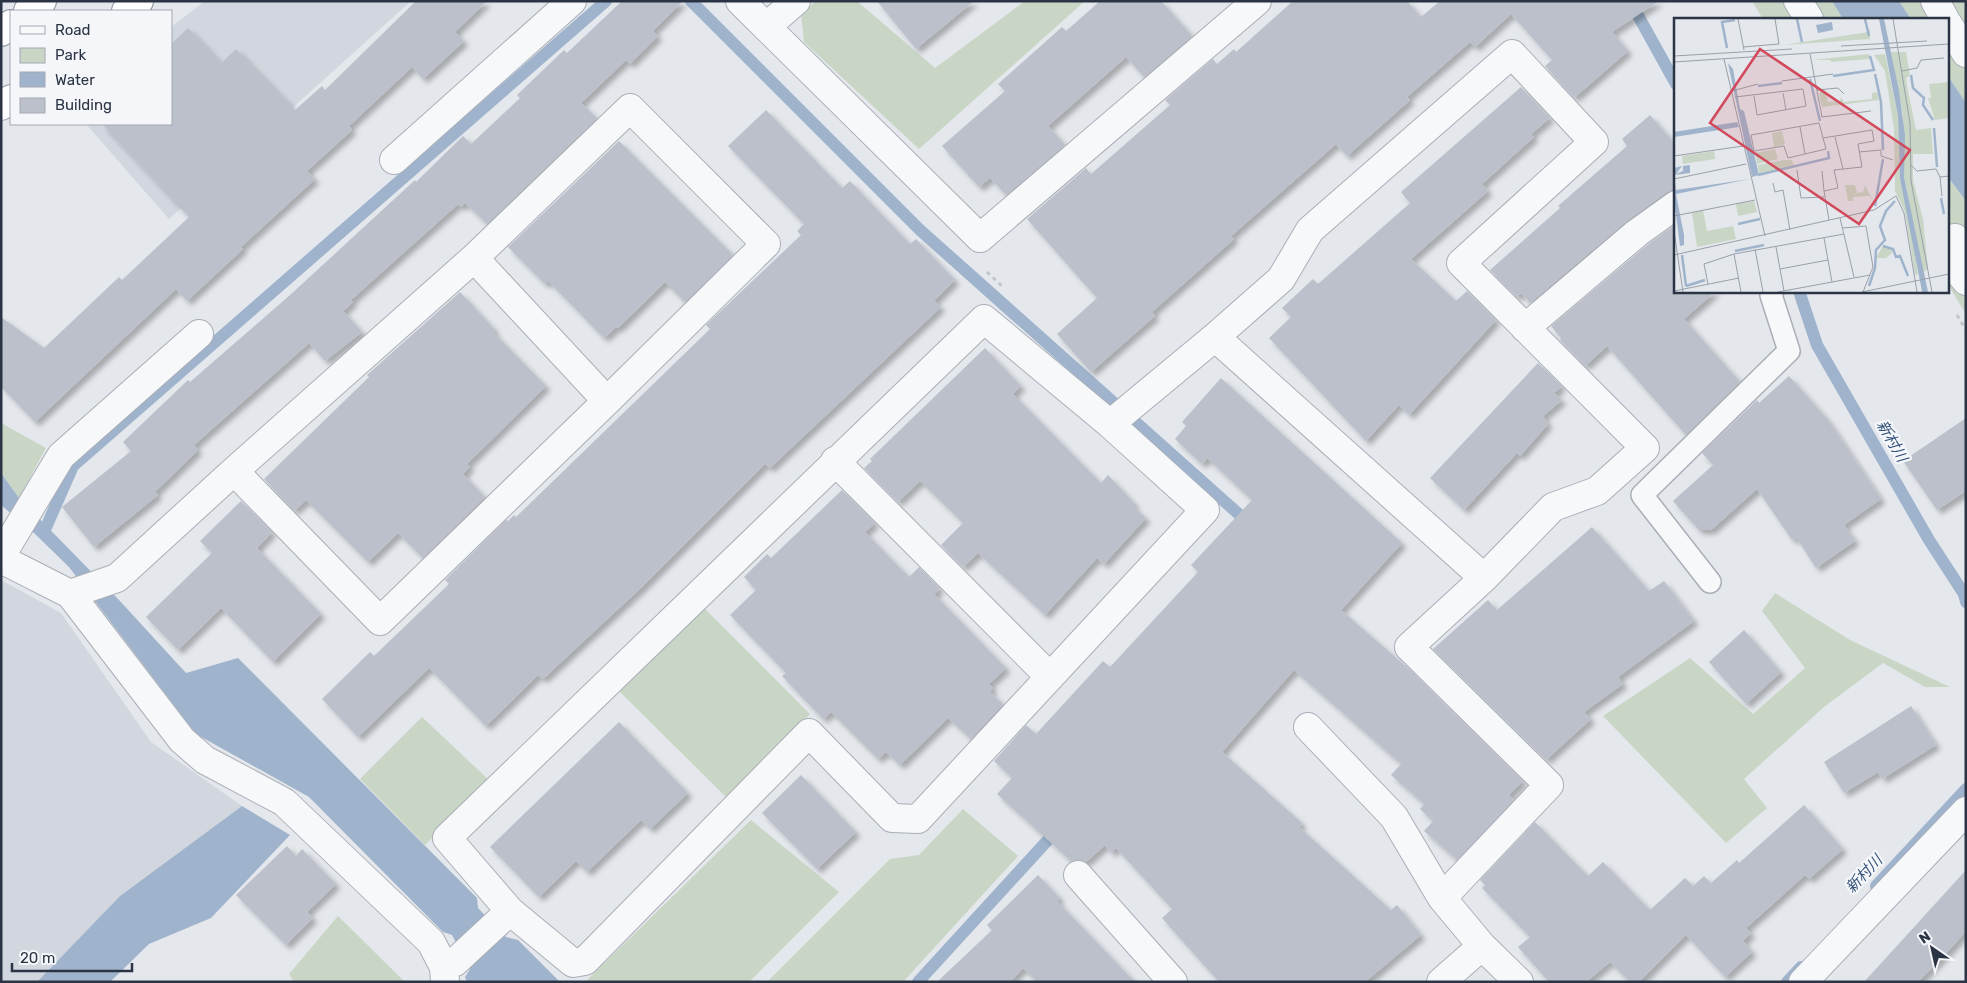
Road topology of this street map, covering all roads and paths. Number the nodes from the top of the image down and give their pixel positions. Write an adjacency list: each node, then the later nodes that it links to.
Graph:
1 (42, 1): 9 (highway)
2 (139, 1): 10 (highway)
3 (572, 1): 16 (street)
4 (740, 1): 13 (street)
5 (796, 1): 13 (street)
6 (1257, 1): 18 (street)
7 (1798, 1): 11 (street)
8 (1935, 1): 12 (street)
9 (29, 10)
10 (127, 10)
11 (1808, 18)
12 (1944, 18)
13 (766, 27): 18 (street)
14 (1950, 27): 15 (street)
15 (1966, 53)
16 (394, 160)
17 (1674, 207): 24 (street)
18 (980, 238): 22 (path)
19 (1956, 239): 21 (street)
20 (474, 258): 27 (street); 27 (street); 30 (street)
21 (1966, 281)
22 (1009, 292)
23 (1772, 292): 33 (lane)
24 (1525, 328): 26 (street); 32 (street)
25 (199, 334): 31 (street)
26 (1215, 337): 28 (street); 32 (street)
27 (607, 401): 30 (street)
28 (1121, 415): 29 (street); 35 (street)
29 (835, 461): 35 (street); 40 (street)
30 (234, 471): 34 (street)
31 (1, 558): 34 (street)
32 (1484, 578): 39 (street)
33 (1710, 582)
34 (75, 592): 42 (street)
35 (1050, 676): 40 (street)
36 (1308, 727): 39 (street)
37 (1966, 811): 46 (street)
38 (1078, 875): 43 (street)
39 (1442, 898): 41 (street)
40 (506, 914): 42 (street)
41 (1482, 946): 44 (street); 45 (street)
42 (448, 970)
43 (1173, 982)
44 (1441, 982)
45 (1519, 982)
46 (1803, 982)

